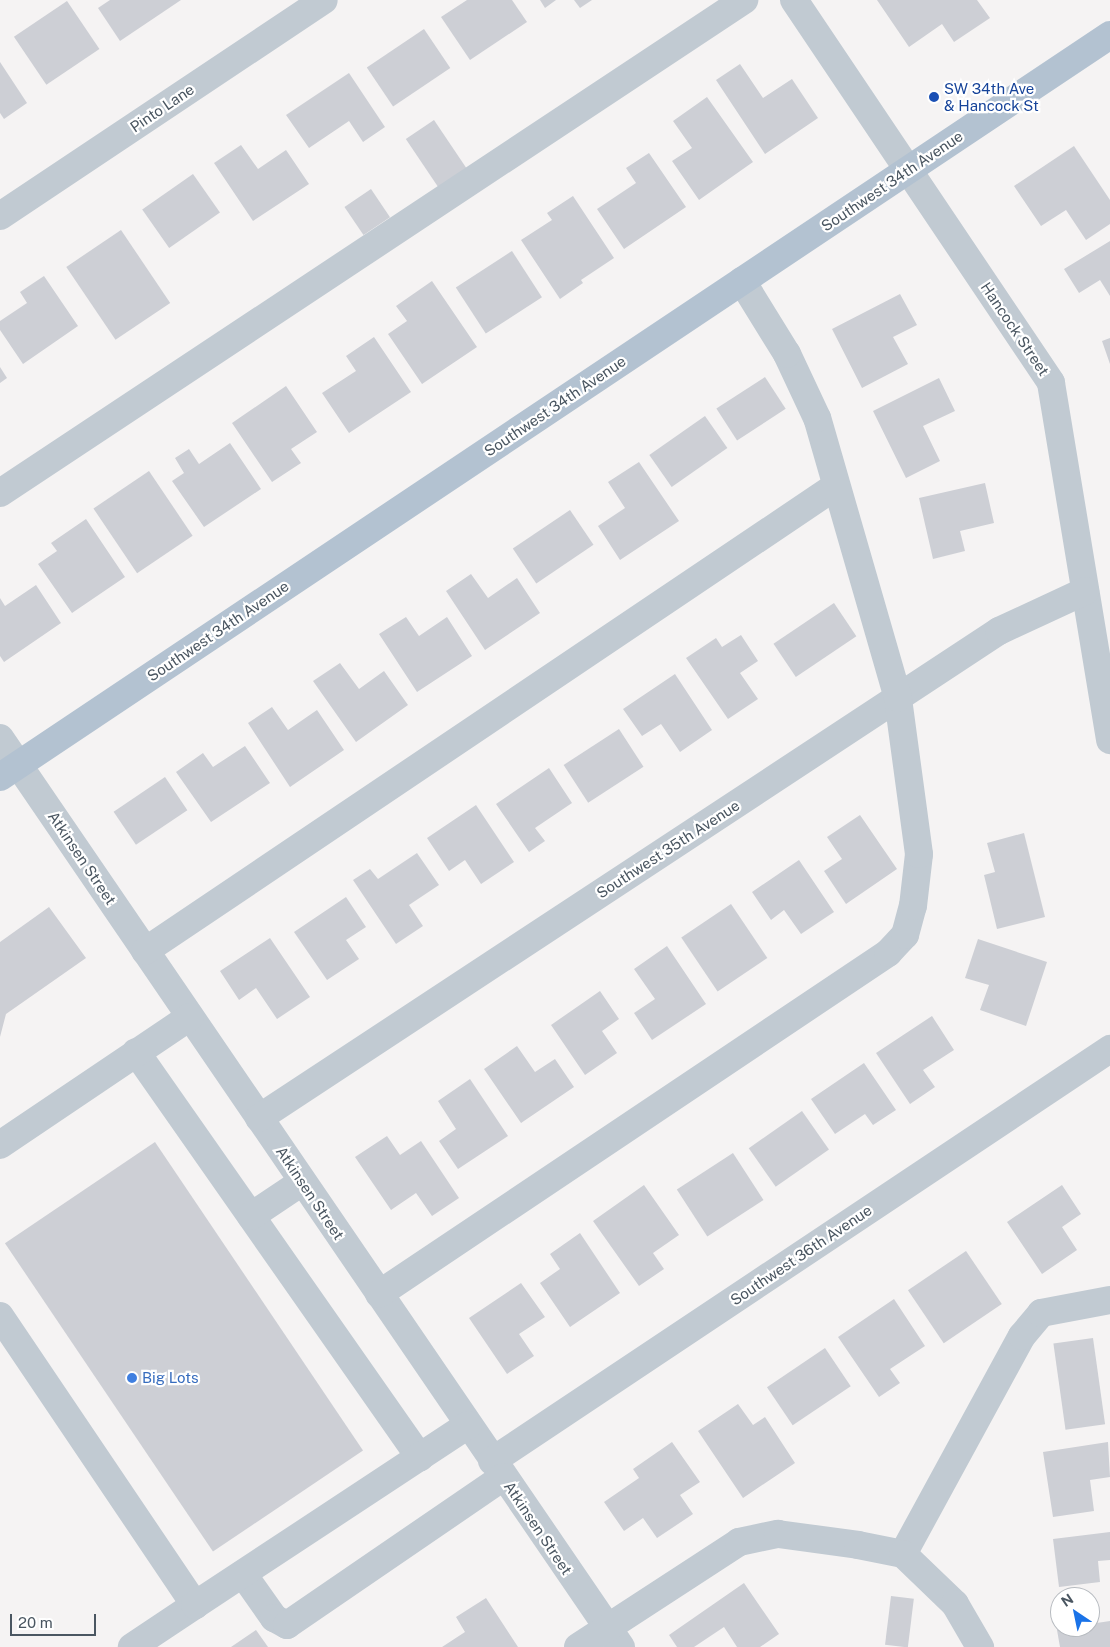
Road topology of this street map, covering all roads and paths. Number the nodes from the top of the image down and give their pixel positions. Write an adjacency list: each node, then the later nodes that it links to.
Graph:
1 (324, 0): 6 (street, Pinto Lane)
2 (744, 0): 9 (street)
3 (794, 0): 5 (street, Hancock Street)
4 (1110, 36): 5 (main road, Southwest 34th Avenue)
5 (908, 171): 7 (main road, Southwest 34th Avenue); 10 (street, Hancock Street)
6 (0, 216)
7 (742, 281): 8 (street); 14 (main road, Southwest 34th Avenue)
8 (836, 486): 11 (street); 15 (street)
9 (0, 493)
10 (1085, 591): 11 (street, Southwest 35th Avenue); 13 (street, Hancock Street)
11 (898, 698): 19 (street, Southwest 35th Avenue); 23 (street)
12 (0, 738): 14 (street, Atkinsen Street)
13 (1110, 740)
14 (9, 771): 15 (street, Atkinsen Street)
15 (145, 951): 16 (street, Atkinsen Street)
16 (190, 1017): 18 (street); 19 (street, Atkinsen Street)
17 (1110, 1049): 28 (street, Southwest 36th Avenue)
18 (136, 1052): 20 (street); 22 (street)
19 (259, 1118): 21 (street, Atkinsen Street)
20 (0, 1145)
21 (302, 1182): 22 (street); 23 (street, Atkinsen Street)
22 (251, 1216): 27 (street)
23 (379, 1294): 26 (street, Atkinsen Street)
24 (1110, 1300): 29 (street)
25 (2, 1324): 31 (street)
26 (468, 1425): 27 (street); 28 (street, Atkinsen Street)
27 (420, 1458): 30 (street)
28 (498, 1469): 30 (street, Southwest 36th Avenue); 32 (street, Atkinsen Street)
29 (903, 1554): 32 (street); 35 (street)
30 (243, 1574): 31 (street)
31 (196, 1605): 33 (street)
32 (614, 1637): 34 (street)
33 (132, 1647)
34 (578, 1647)
35 (980, 1647)

